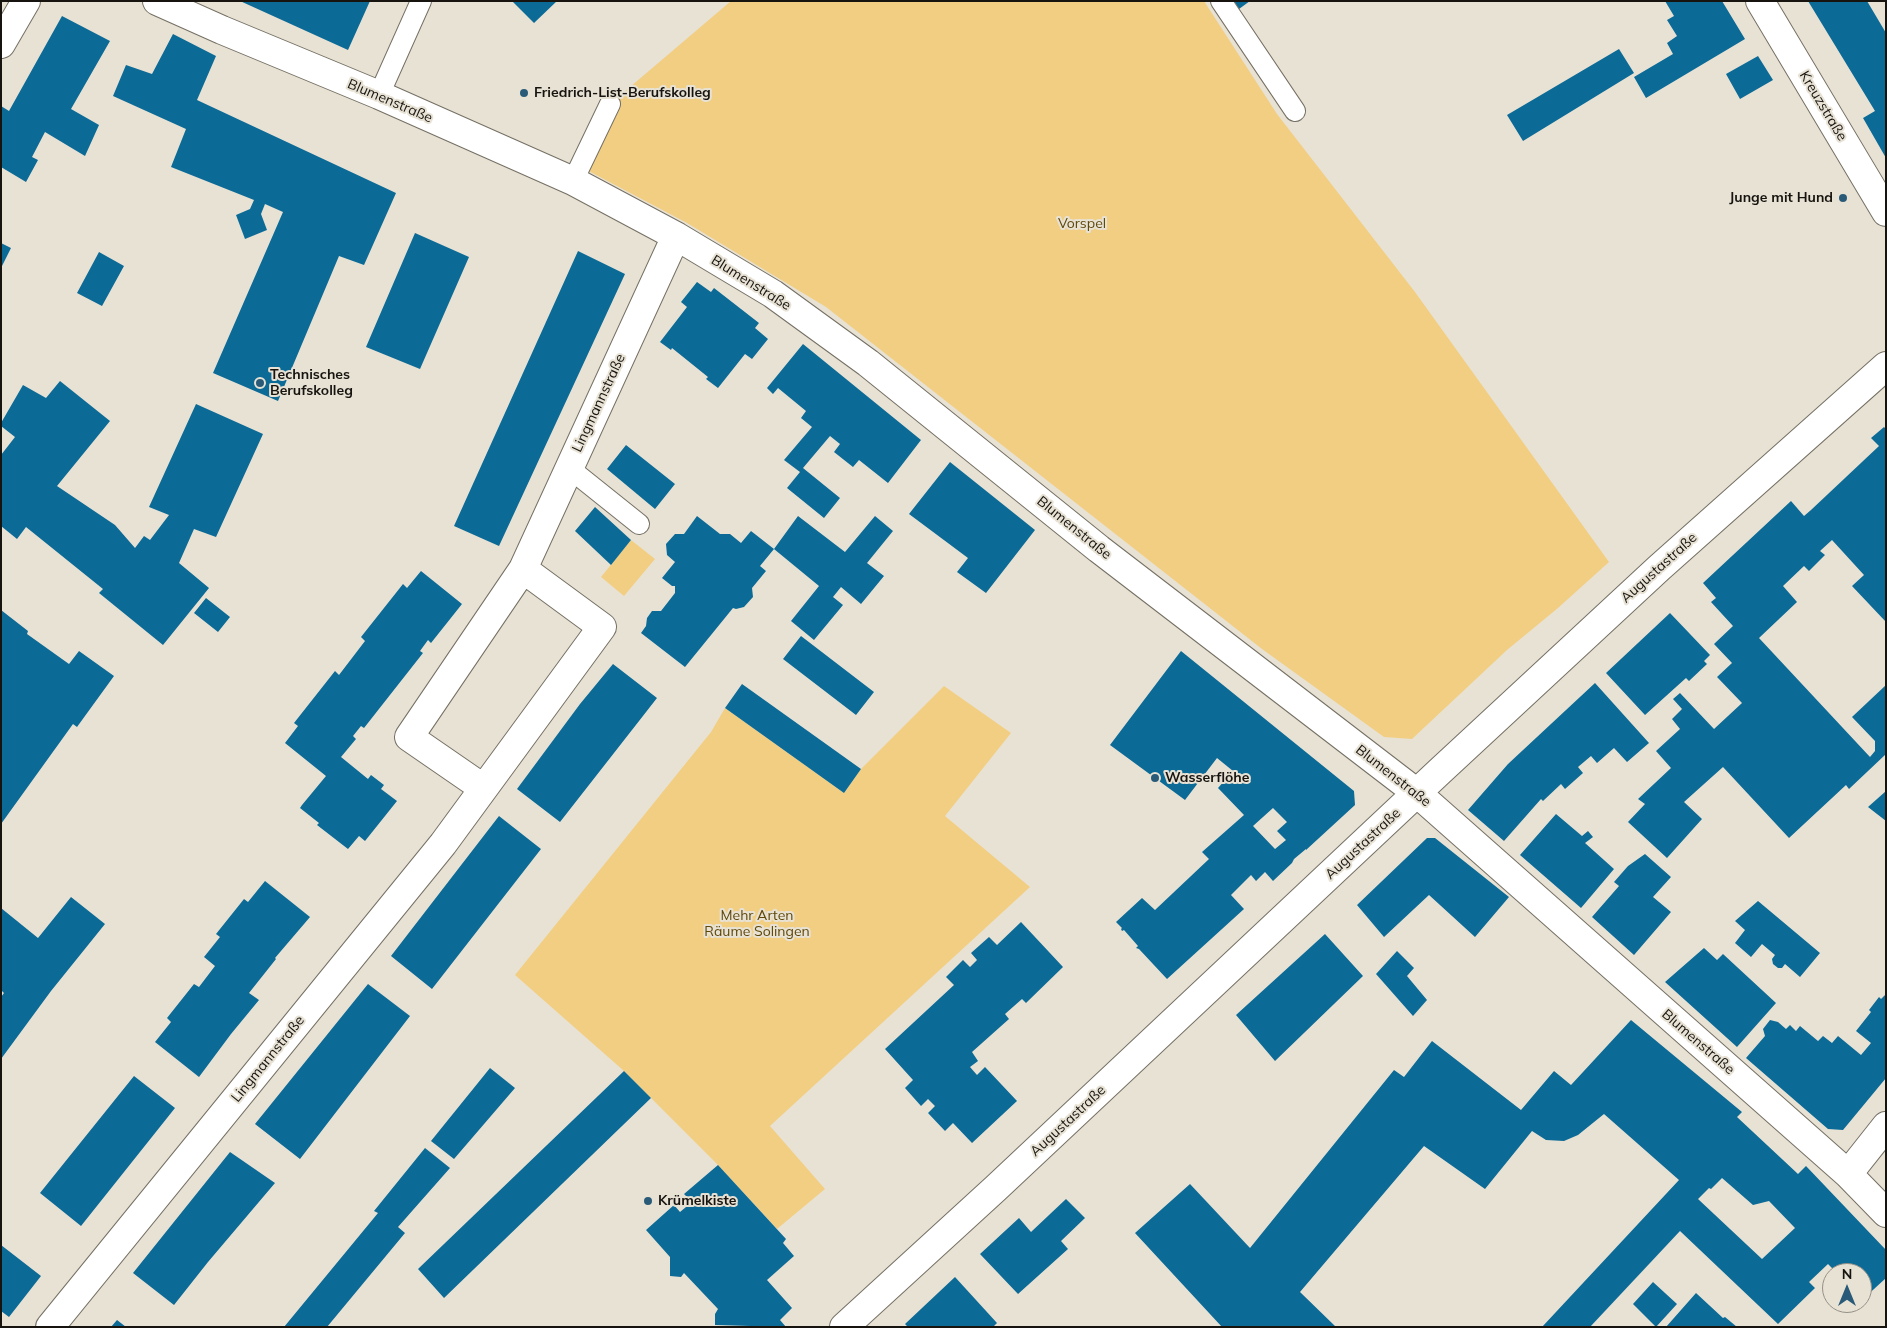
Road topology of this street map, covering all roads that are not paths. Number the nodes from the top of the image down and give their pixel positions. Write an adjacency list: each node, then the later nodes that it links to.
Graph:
1 (26, 1): 6 (street)
2 (157, 1): 7 (street, Blumenstraße)
3 (421, 1): 7 (lane)
4 (1222, 1): 9 (lane)
5 (1760, 1): 11 (street, Kreuzstraße)
6 (1, 44)
7 (379, 95): 10 (street, Blumenstraße)
8 (610, 104): 10 (lane)
9 (1295, 110)
10 (572, 181): 12 (street, Blumenstraße)
11 (1886, 212)
12 (676, 236): 14 (street, Lingmannstraße); 18 (street, Blumenstraße)
13 (1886, 366): 18 (street, Augustastraße)
14 (570, 468): 15 (lane); 16 (street, Lingmannstraße)
15 (639, 524)
16 (523, 569): 17 (street, Lingmannstraße); 17 (street, Lingmannstraße)
17 (483, 788): 22 (street, Lingmannstraße)
18 (1416, 793): 20 (street, Blumenstraße); 23 (street, Augustastraße)
19 (1886, 1126): 20 (street)
20 (1848, 1174): 21 (street, Blumenstraße)
21 (1886, 1213)
22 (50, 1327)
23 (844, 1327)

